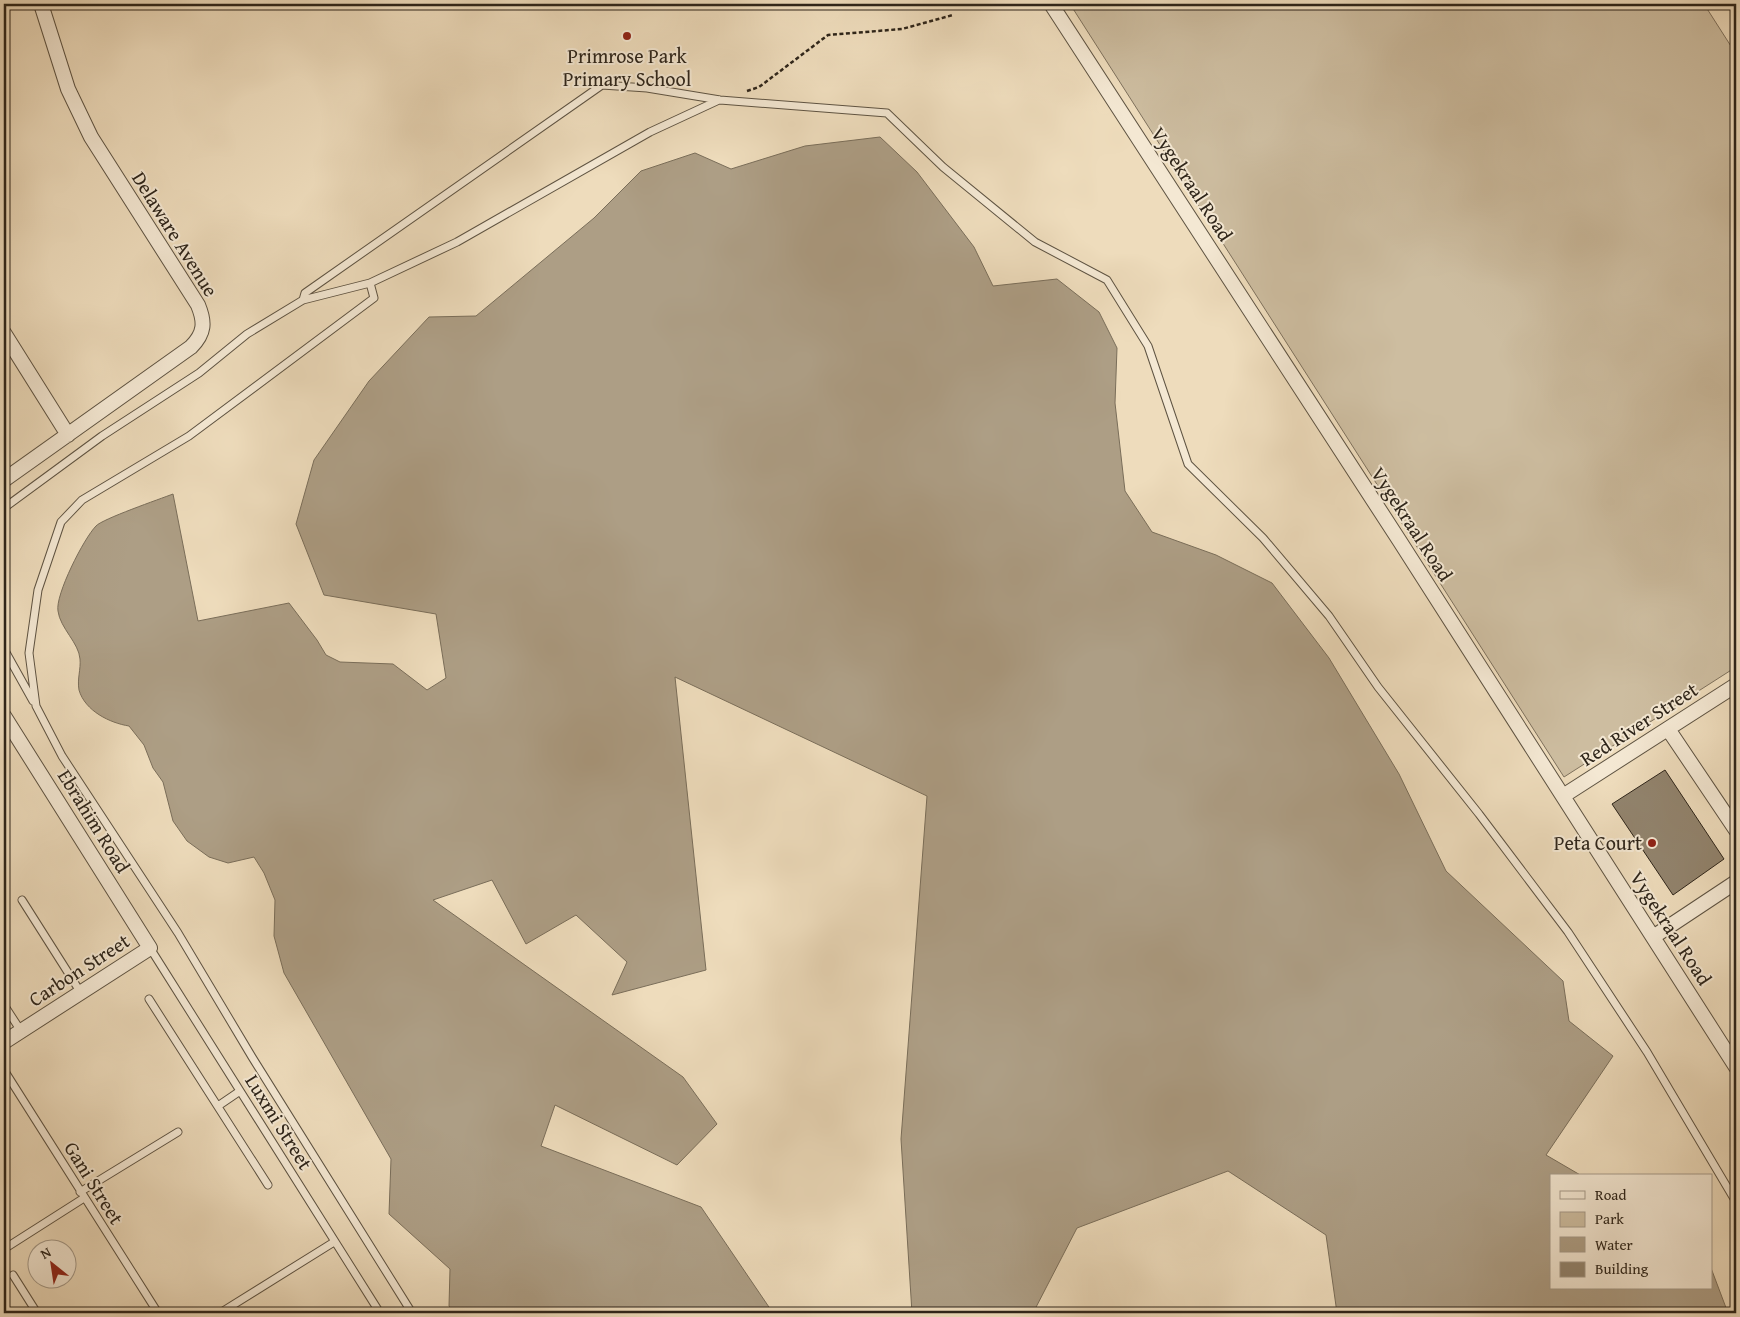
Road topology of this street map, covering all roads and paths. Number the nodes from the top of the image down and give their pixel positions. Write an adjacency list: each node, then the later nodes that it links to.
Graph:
1 (41, 4): 9 (street, Delaware Avenue)
2 (1051, 4): 17 (street, Vygekraal Road)
3 (953, 15): 4 (path)
4 (744, 92)
5 (720, 100): 6 (lane); 7 (lane); 35 (lane)
6 (370, 283): 7 (lane); 14 (lane)
7 (303, 300): 11 (lane)
8 (4, 333): 9 (street)
9 (68, 435): 10 (street, Delaware Avenue)
10 (4, 480)
11 (4, 508)
12 (4, 649): 14 (lane)
13 (1736, 685): 16 (street, Red River Street)
14 (36, 706): 43 (lane)
15 (6, 723): 22 (street, Ebrahim Road)
16 (1668, 729): 17 (street, Red River Street); 18 (street)
17 (1563, 796): 21 (street, Vygekraal Road)
18 (1736, 830)
19 (1736, 882): 21 (street)
20 (22, 900): 23 (lane)
21 (1653, 937): 28 (street, Vygekraal Road)
22 (150, 948): 23 (street, Carbon Street); 30 (lane, Luxmi Street)
23 (80, 993): 26 (street, Carbon Street)
24 (149, 999): 31 (lane)
25 (4, 1005): 26 (lane)
26 (20, 1031): 27 (street, Carbon Street)
27 (4, 1042)
28 (1736, 1067)
29 (4, 1070): 34 (lane, Gani Street)
30 (240, 1091): 31 (lane); 36 (lane, Luxmi Street)
31 (218, 1106): 33 (lane)
32 (178, 1132): 34 (lane)
33 (268, 1186)
34 (82, 1195): 37 (lane); 40 (lane, Gani Street)
35 (1736, 1202)
36 (334, 1242): 41 (lane); 42 (lane, Luxmi Street)
37 (4, 1248)
38 (13, 1275): 39 (lane)
39 (37, 1313)
40 (158, 1313)
41 (220, 1313)
42 (380, 1313)
43 (412, 1313)

